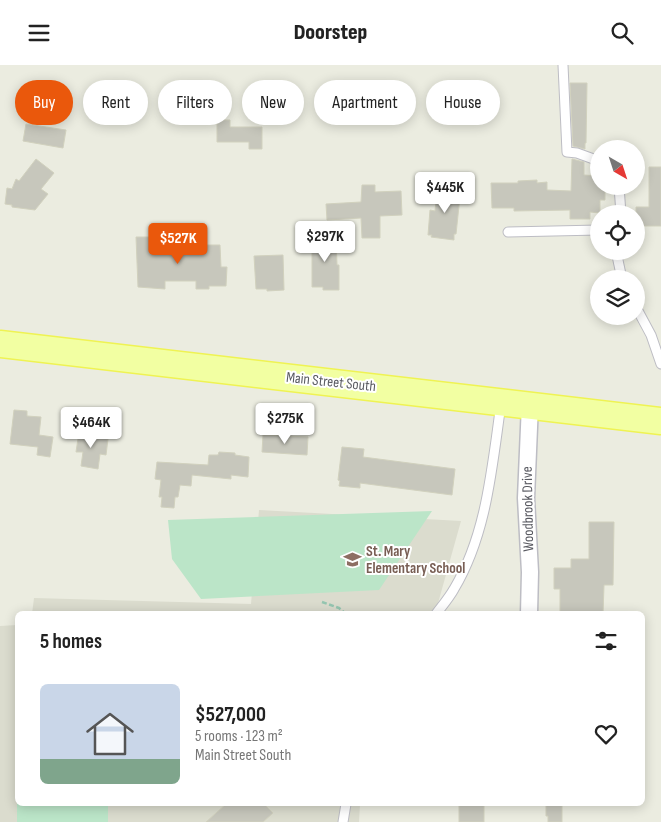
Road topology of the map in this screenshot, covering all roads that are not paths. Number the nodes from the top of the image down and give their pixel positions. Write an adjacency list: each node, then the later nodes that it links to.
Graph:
1 (563, 65): 2 (lane)
2 (590, 158)
3 (590, 229): 4 (lane)
4 (508, 232)
5 (645, 324): 7 (lane)
6 (0, 344): 8 (main road, Main Street South)
7 (661, 364)
8 (502, 401): 9 (main road, Main Street South); 11 (lane)
9 (530, 404): 10 (main road, Main Street South); 12 (street, Woodbrook Drive)
10 (661, 421)
11 (438, 611)
12 (530, 611)
13 (346, 806): 14 (lane)
14 (343, 822)

